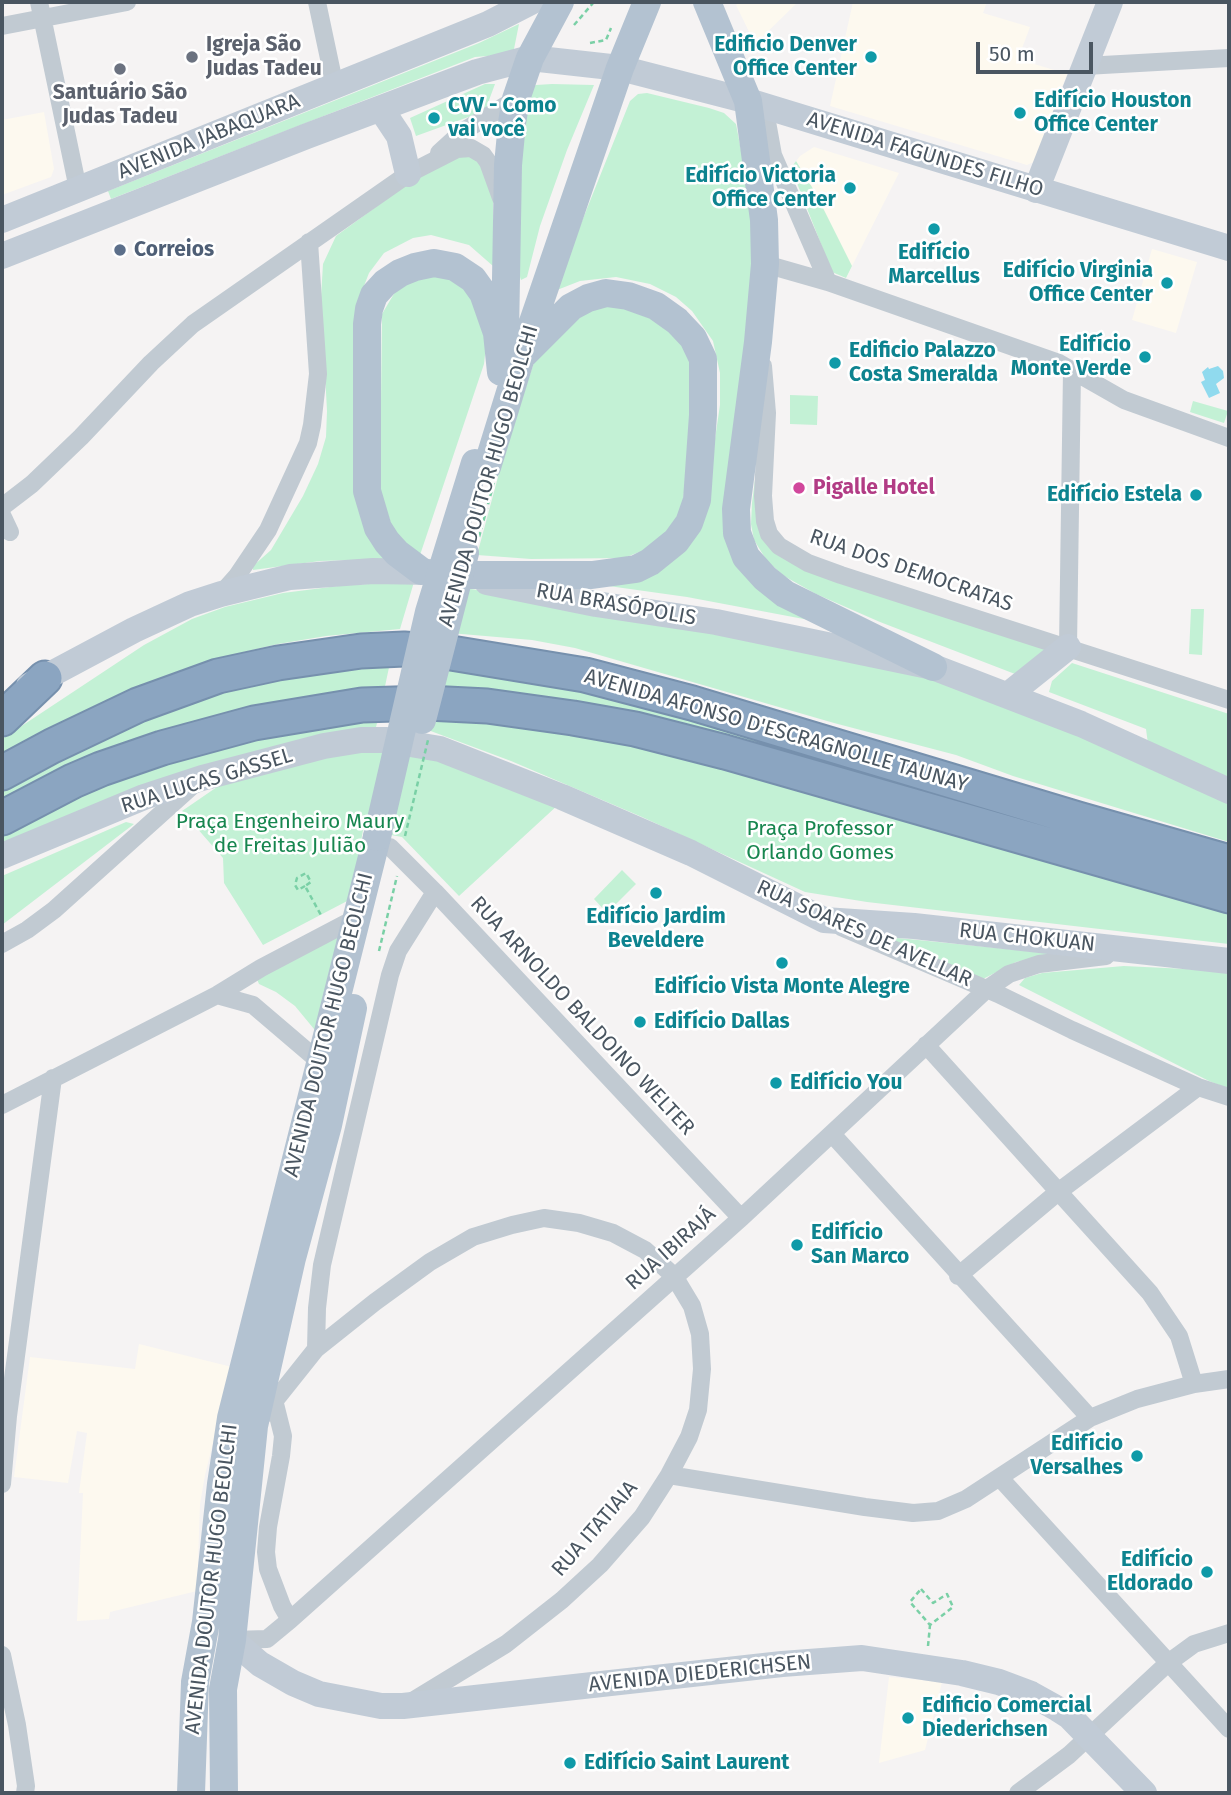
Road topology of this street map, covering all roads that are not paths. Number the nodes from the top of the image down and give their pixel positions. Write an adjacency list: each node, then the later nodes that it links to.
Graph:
1 (127, 2): 8 (street)
2 (317, 2): 14 (street)
3 (531, 2): 14 (street, AVENIDA JABAQUARA)
4 (560, 2): 10 (main road)
5 (647, 2): 13 (main road)
6 (707, 2): 16 (main road)
7 (1110, 2): 12 (street)
8 (41, 10): 9 (street); 20 (street)
9 (2, 26)
10 (530, 58): 13 (street, AVENIDA JABAQUARA); 15 (main road, AVENIDA DOUTOR HUGO BEOLCHI); 17 (street, AVENIDA JABAQUARA)
11 (1229, 58): 12 (street)
12 (1085, 66): 21 (street)
13 (620, 68): 16 (street, AVENIDA FAGUNDES FILHO); 31 (main road, AVENIDA DOUTOR HUGO BEOLCHI)
14 (335, 87): 20 (street, AVENIDA JABAQUARA)
15 (516, 99): 18 (street); 23 (main road, AVENIDA DOUTOR HUGO BEOLCHI)
16 (756, 103): 21 (street, AVENIDA FAGUNDES FILHO); 28 (main road); 29 (street)
17 (381, 109): 19 (street); 24 (street, AVENIDA JABAQUARA)
18 (435, 159): 19 (street); 23 (street)
19 (408, 174): 25 (street)
20 (78, 189): 22 (street, AVENIDA JABAQUARA); 24 (street)
21 (1036, 190): 26 (street, AVENIDA FAGUNDES FILHO)
22 (2, 220)
23 (508, 225): 31 (main road, AVENIDA DOUTOR HUGO BEOLCHI)
24 (53, 236): 27 (street, AVENIDA JABAQUARA)
25 (309, 242): 34 (street); 39 (street)
26 (1229, 248)
27 (2, 256)
28 (765, 264): 29 (street); 30 (main road)
29 (828, 282): 32 (street)
30 (758, 342): 40 (street, RUA DOS DEMOCRATAS); 41 (main road)
31 (511, 365): 37 (main road); 38 (main road); 52 (main road, AVENIDA DOUTOR HUGO BEOLCHI, bridge)
32 (1072, 371): 33 (street); 40 (street)
33 (1229, 438)
34 (2, 507)
35 (2, 515): 36 (street)
36 (10, 532)
37 (421, 571): 38 (street, RUA BRASÓPOLIS); 39 (street, RUA BRASÓPOLIS)
38 (451, 575): 41 (street, RUA BRASÓPOLIS)
39 (221, 594): 42 (street, RUA BRASÓPOLIS)
40 (1068, 648): 43 (street); 45 (street, RUA DOS DEMOCRATAS)
41 (933, 667): 43 (street, RUA BRASÓPOLIS)
42 (45, 678): 44 (street, RUA BRASÓPOLIS); 46 (highway)
43 (1008, 695): 50 (street, RUA BRASÓPOLIS)
44 (2, 700)
45 (1229, 700)
46 (2, 719)
47 (419, 744): 49 (street, RUA LUCAS GASSEL); 58 (street, RUA SOARES DE AVELLAR)
48 (2, 773): 54 (highway, AVENIDA AFONSO D'ESCRAGNOLLE TAUNAY)
49 (202, 778): 53 (street, RUA LUCAS GASSEL); 59 (street)
50 (1229, 791)
51 (2, 818): 56 (highway, AVENIDA AFONSO D'ESCRAGNOLLE TAUNAY)
52 (386, 839): 55 (street, RUA ARNOLDO BALDOINO WELTER); 57 (main road, AVENIDA DOUTOR HUGO BEOLCHI); 71 (main road, AVENIDA DOUTOR HUGO BEOLCHI)
53 (2, 856)
54 (1229, 862)
55 (435, 892): 73 (street, RUA ARNOLDO BALDOINO WELTER); 75 (street)
56 (1229, 897)
57 (358, 916): 63 (street); 65 (main road, AVENIDA DOUTOR HUGO BEOLCHI)
58 (824, 920): 60 (street, RUA CHOKUAN); 62 (street, RUA SOARES DE AVELLAR)
59 (2, 944)
60 (1168, 953): 61 (street, RUA CHOKUAN); 62 (street, RUA IBIRAJÁ)
61 (1229, 961)
62 (988, 989): 64 (street, RUA IBIRAJÁ); 67 (street, RUA SOARES DE AVELLAR)
63 (217, 995): 65 (street); 66 (street)
64 (926, 1045): 70 (street, RUA IBIRAJÁ); 72 (street)
65 (321, 1063): 71 (main road); 88 (main road, AVENIDA DOUTOR HUGO BEOLCHI)
66 (53, 1078): 69 (street); 82 (street)
67 (1198, 1087): 68 (street, RUA SOARES DE AVELLAR); 72 (street)
68 (1229, 1097)
69 (2, 1105)
70 (832, 1134): 73 (street, RUA IBIRAJÁ); 77 (street)
71 (318, 1157): 74 (main road, AVENIDA DOUTOR HUGO BEOLCHI)
72 (1058, 1192): 77 (street); 80 (street)
73 (741, 1218): 76 (street, RUA IBIRAJÁ)
74 (292, 1258): 75 (street); 84 (main road, AVENIDA DOUTOR HUGO BEOLCHI)
75 (322, 1265): 78 (street)
76 (674, 1276): 78 (street, RUA ITATIAIA); 85 (street, RUA ITATIAIA); 89 (street, RUA IBIRAJÁ)
77 (958, 1276): 83 (street)
78 (316, 1349): 81 (street, RUA ITATIAIA)
79 (1229, 1379): 80 (street)
80 (1194, 1384): 83 (street)
81 (274, 1400): 84 (street, RUA ITATIAIA); 89 (street)
82 (5, 1417): 87 (street)
83 (1090, 1418): 86 (street)
84 (254, 1426): 91 (main road, AVENIDA DOUTOR HUGO BEOLCHI)
85 (669, 1475): 86 (street); 94 (street, RUA ITATIAIA)
86 (1000, 1478): 93 (street)
87 (2, 1484)
88 (215, 1539): 91 (main road); 98 (main road, AVENIDA DOUTOR HUGO BEOLCHI)
89 (290, 1620): 91 (street, RUA IBIRAJÁ)
90 (1229, 1633): 93 (street)
91 (232, 1640): 94 (street, AVENIDA DIEDERICHSEN); 99 (main road, AVENIDA DOUTOR HUGO BEOLCHI)
92 (2, 1655): 97 (street)
93 (1168, 1663): 95 (street); 96 (street)
94 (403, 1706): 96 (street, AVENIDA DIEDERICHSEN)
95 (1229, 1729)
96 (1090, 1737): 100 (street); 101 (street, AVENIDA DIEDERICHSEN)
97 (24, 1793)
98 (191, 1793)
99 (224, 1793)
100 (1018, 1793)
101 (1144, 1793)

